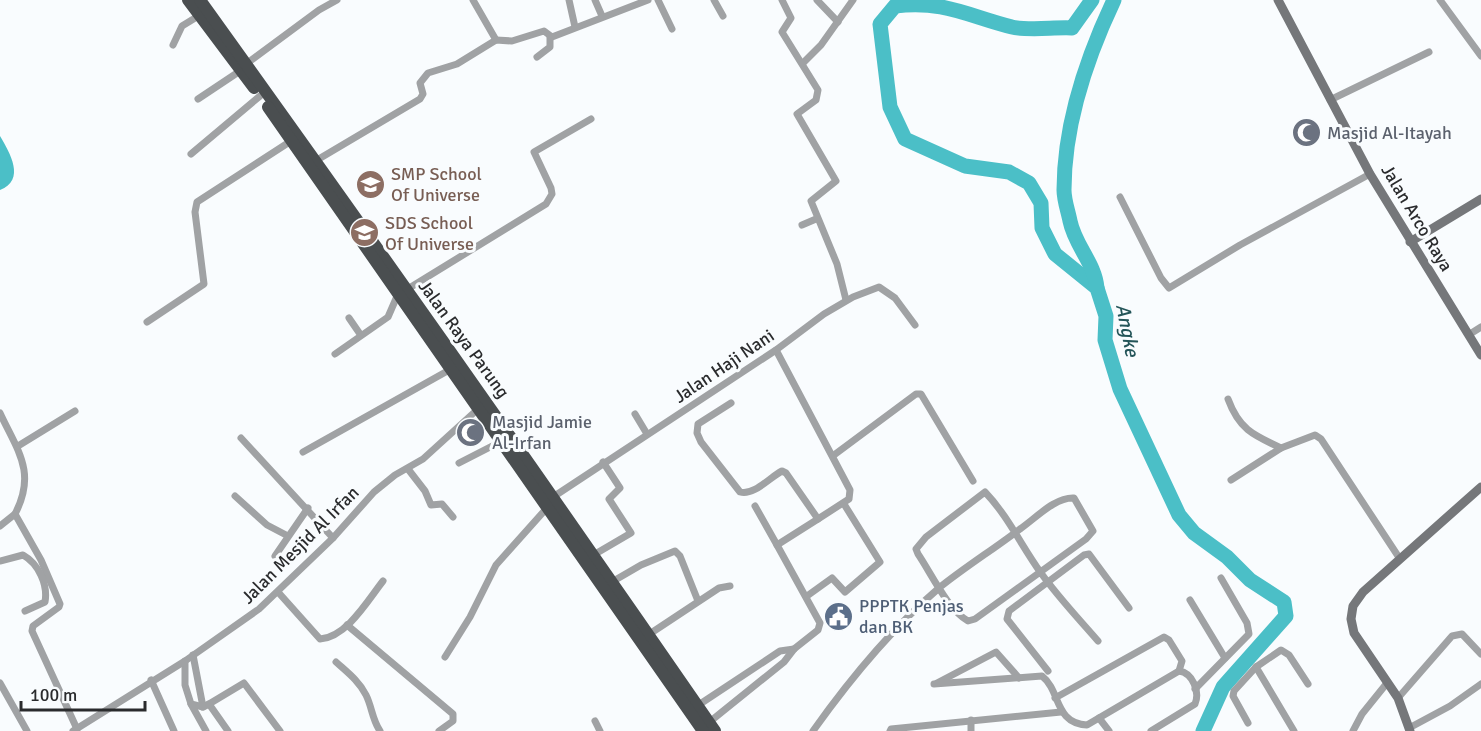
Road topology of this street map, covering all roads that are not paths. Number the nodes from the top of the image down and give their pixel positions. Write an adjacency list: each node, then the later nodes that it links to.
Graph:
1 (188, 0): 15 (highway, Jalan Raya Parung)
2 (200, 0): 28 (highway, Jalan Raya Parung)
3 (337, 0): 28 (street)
4 (473, 0): 22 (street)
5 (569, 0): 19 (street)
6 (595, 0): 16 (street)
7 (648, 0): 16 (street)
8 (658, 0): 20 (street)
9 (714, 0): 17 (street)
10 (782, 0): 27 (street)
11 (817, 0): 18 (street)
12 (854, 0): 18 (street)
13 (1278, 0): 31 (main road, Jalan Arco Raya)
14 (1440, 0): 25 (street)
15 (200, 15): 23 (street); 28 (highway, Jalan Raya Parung)
16 (602, 16): 19 (street)
17 (723, 16)
18 (838, 22): 27 (street)
19 (575, 27): 21 (street)
20 (672, 29)
21 (550, 37): 22 (street); 26 (street)
22 (496, 40): 35 (street)
23 (173, 45)
24 (1429, 52): 31 (street)
25 (1481, 56)
26 (537, 57)
27 (803, 63): 39 (street)
28 (243, 67): 29 (highway, Jalan Raya Parung); 30 (street); 35 (highway, Jalan Raya Parung)
29 (260, 96): 33 (highway, Jalan Raya Parung); 34 (street)
30 (198, 99)
31 (1330, 100): 36 (main road, Jalan Arco Raya)
32 (591, 119): 42 (street)
33 (291, 141): 42 (highway, Jalan Raya Parung); 45 (street)
34 (191, 154)
35 (317, 160): 42 (highway, Jalan Raya Parung)
36 (1370, 174): 37 (street); 41 (main road, Jalan Arco Raya)
37 (1120, 197)
38 (1481, 198): 41 (main road)
39 (816, 219): 40 (street); 43 (street)
40 (802, 225)
41 (1410, 242): 49 (main road, Jalan Arco Raya)
42 (402, 292): 48 (street); 53 (highway, Jalan Raya Parung); 74 (highway, Jalan Raya Parung)
43 (846, 300): 46 (street, Jalan Haji Nani); 50 (street, Jalan Haji Nani)
44 (349, 318): 48 (street)
45 (147, 322)
46 (915, 326)
47 (1481, 327): 49 (street)
48 (360, 334): 51 (street)
49 (1470, 334): 52 (main road, Jalan Arco Raya)
50 (776, 350): 60 (street, Jalan Haji Nani); 66 (street)
51 (335, 354)
52 (1481, 355)
53 (451, 369): 56 (highway, Jalan Raya Parung); 65 (street)
54 (1228, 399): 64 (street)
55 (731, 403): 81 (street)
56 (478, 409): 62 (highway, Jalan Raya Parung); 69 (street, Jalan Mesjid Al Irfan)
57 (75, 411): 63 (street)
58 (635, 414): 60 (street)
59 (1, 418): 63 (street)
60 (647, 434): 67 (street, Jalan Haji Nani)
61 (241, 438): 78 (street)
62 (500, 442): 68 (street); 76 (highway, Jalan Raya Parung)
63 (18, 446): 79 (street)
64 (1281, 448): 70 (street); 89 (street)
65 (303, 452)
66 (834, 455): 71 (street); 75 (street)
67 (603, 462): 74 (street, Jalan Haji Nani); 88 (street)
68 (459, 463)
69 (408, 469): 80 (street); 85 (street, Jalan Mesjid Al Irfan)
70 (1231, 480)
71 (972, 481)
72 (1481, 487): 89 (main road)
73 (235, 496): 84 (street)
74 (553, 496): 76 (street, Jalan Haji Nani); 88 (highway, Jalan Raya Parung)
75 (844, 504): 81 (street); 99 (street)
76 (544, 506): 88 (highway, Jalan Raya Parung); 110 (street, Jalan Haji Nani)
77 (755, 506): 86 (street)
78 (308, 508): 84 (street); 85 (street)
79 (15, 514): 82 (street); 139 (street)
80 (453, 517)
81 (818, 519): 86 (street)
82 (0, 526)
83 (1015, 533): 91 (street); 91 (street); 97 (street); 97 (street)
84 (288, 536): 87 (street)
85 (333, 538): 98 (street, Jalan Mesjid Al Irfan)
86 (777, 545): 99 (street)
87 (275, 556)
88 (588, 558): 95 (highway, Jalan Raya Parung)
89 (1400, 559): 122 (main road)
90 (0, 561): 103 (street)
91 (1040, 571): 94 (street); 97 (street)
92 (1221, 578): 111 (street)
93 (383, 581): 104 (street)
94 (1048, 582): 102 (street); 106 (street); 116 (street)
95 (607, 586): 101 (street); 105 (highway, Jalan Raya Parung); 130 (highway, Jalan Raya Parung)
96 (730, 586): 101 (street)
97 (940, 587): 148 (street)
98 (278, 592): 104 (street); 109 (street, Jalan Mesjid Al Irfan)
99 (807, 596): 107 (street)
100 (1190, 600): 111 (street)
101 (698, 601): 105 (street)
102 (1129, 608)
103 (25, 611)
104 (346, 625): 146 (street)
105 (647, 636): 130 (highway, Jalan Raya Parung)
106 (1098, 641)
107 (794, 649): 113 (street); 118 (street)
108 (1481, 654): 127 (street)
109 (193, 655): 112 (street, Jalan Mesjid Al Irfan); 129 (street)
110 (446, 657)
111 (1225, 658): 125 (street)
112 (185, 661): 120 (street, Jalan Mesjid Al Irfan); 128 (street)
113 (765, 661): 118 (street); 130 (street)
114 (336, 662): 145 (street)
115 (1256, 667): 123 (street); 135 (street); 153 (street)
116 (1048, 671)
117 (1179, 671): 125 (street); 126 (street); 132 (street)
118 (771, 672): 136 (street)
119 (1019, 678): 119 (street); 126 (street)
120 (151, 680): 139 (street, Jalan Mesjid Al Irfan); 141 (street)
121 (0, 683): 140 (street)
122 (1387, 683): 127 (main road); 154 (street)
123 (1308, 684)
124 (1481, 684): 138 (street)
125 (1195, 689): 152 (street)
126 (1055, 698): 131 (street)
127 (1398, 698): 138 (main road)
128 (191, 704): 129 (street); 142 (street)
129 (206, 706): 143 (street); 144 (street)
130 (694, 709): 136 (highway, Jalan Raya Parung)
131 (1061, 712): 132 (street); 133 (street)
132 (1099, 718): 151 (street)
133 (971, 720): 137 (street); 150 (street)
134 (595, 721): 147 (street)
135 (1248, 723)
136 (707, 728)
137 (931, 728): 149 (street)
138 (1410, 729)
139 (75, 730)
140 (27, 731)
141 (174, 731)
142 (206, 731)
143 (228, 731)
144 (280, 731)
145 (381, 731)
146 (439, 731)
147 (600, 731)
148 (813, 731)
149 (890, 731)
150 (971, 731)
151 (1109, 731)
152 (1151, 731)
153 (1294, 731)
154 (1353, 731)

